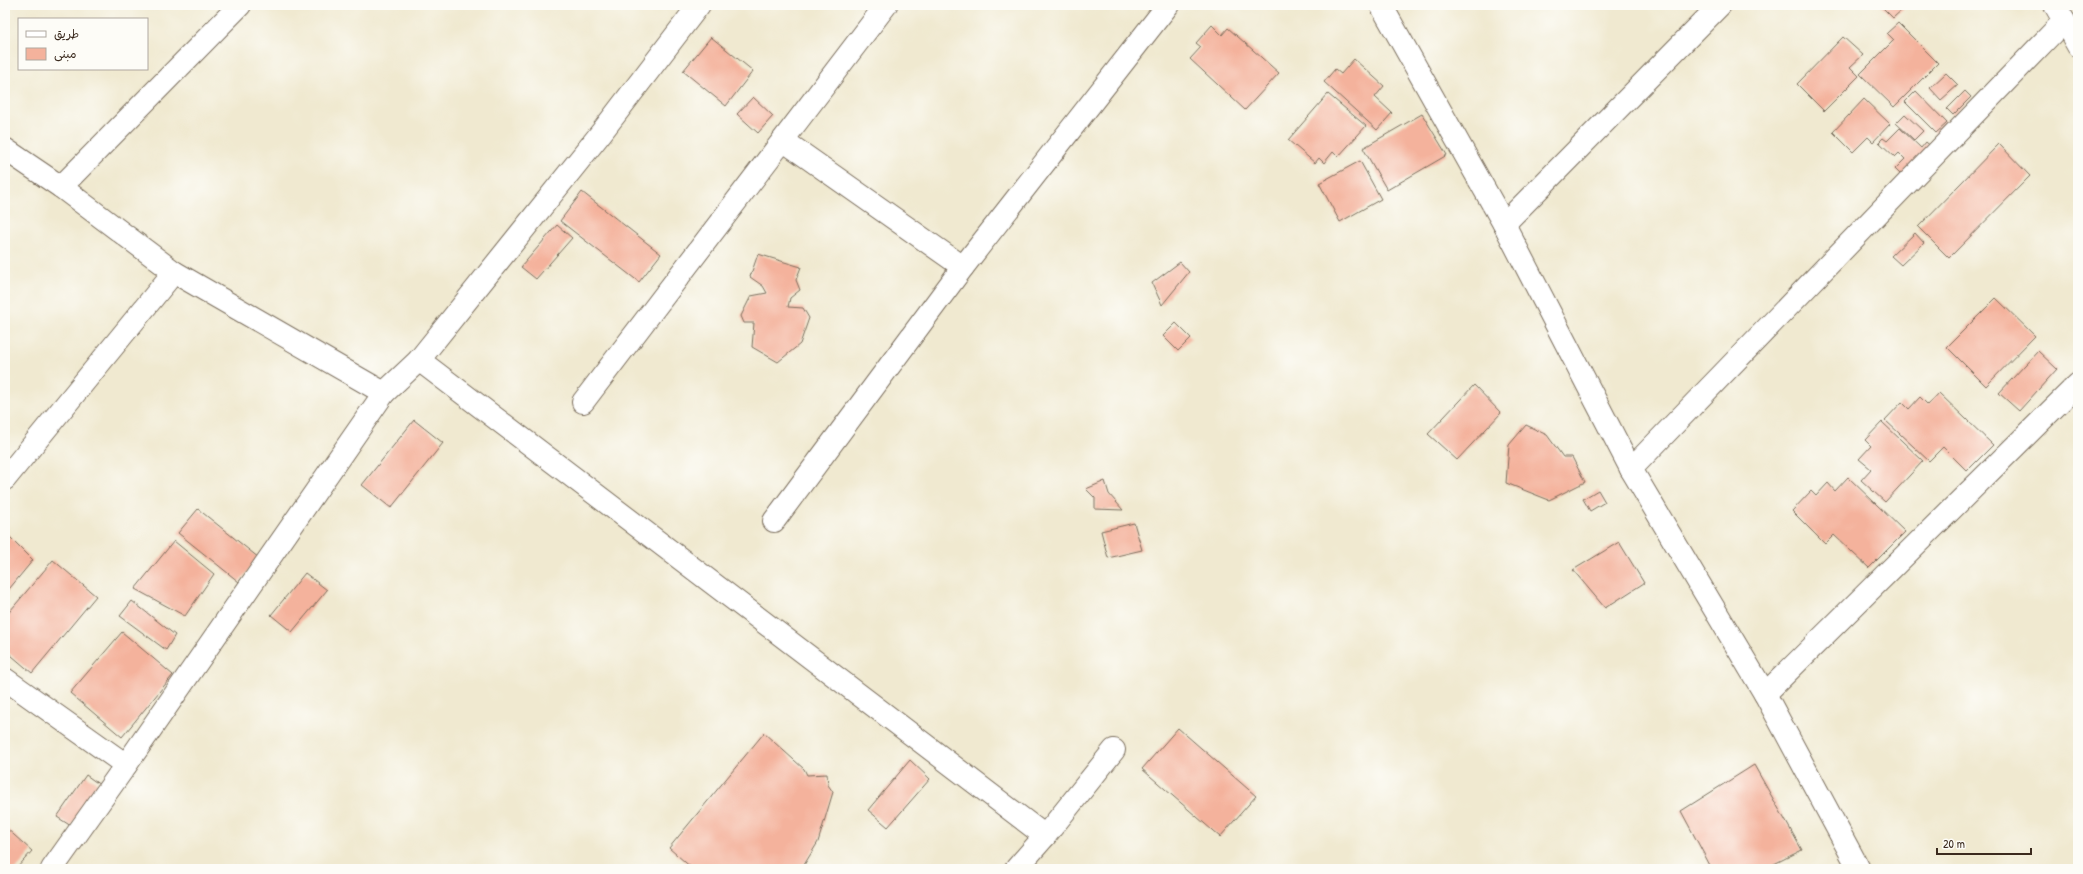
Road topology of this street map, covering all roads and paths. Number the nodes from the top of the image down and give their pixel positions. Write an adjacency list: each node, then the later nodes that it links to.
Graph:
1 (240, 5): 11 (street)
2 (700, 5): 15 (street)
3 (886, 5): 9 (street)
4 (1168, 5): 13 (street)
5 (1381, 5): 12 (street)
6 (1720, 5): 12 (street)
7 (2060, 13): 8 (street); 19 (street)
8 (2078, 46)
9 (784, 141): 13 (street); 18 (street)
10 (5, 150): 11 (street)
11 (61, 187): 14 (street)
12 (1504, 224): 19 (street)
13 (963, 267): 21 (street)
14 (174, 272): 17 (street); 20 (street)
15 (418, 360): 17 (street); 26 (street)
16 (2078, 384): 23 (street)
17 (384, 393): 25 (street)
18 (583, 402)
19 (1631, 469): 23 (street)
20 (5, 479)
21 (774, 521)
22 (5, 679): 25 (street)
23 (1765, 694): 29 (street)
24 (1114, 750): 26 (street)
25 (126, 765): 27 (street)
26 (1045, 836): 28 (street)
27 (52, 869)
28 (1017, 869)
29 (1859, 869)

